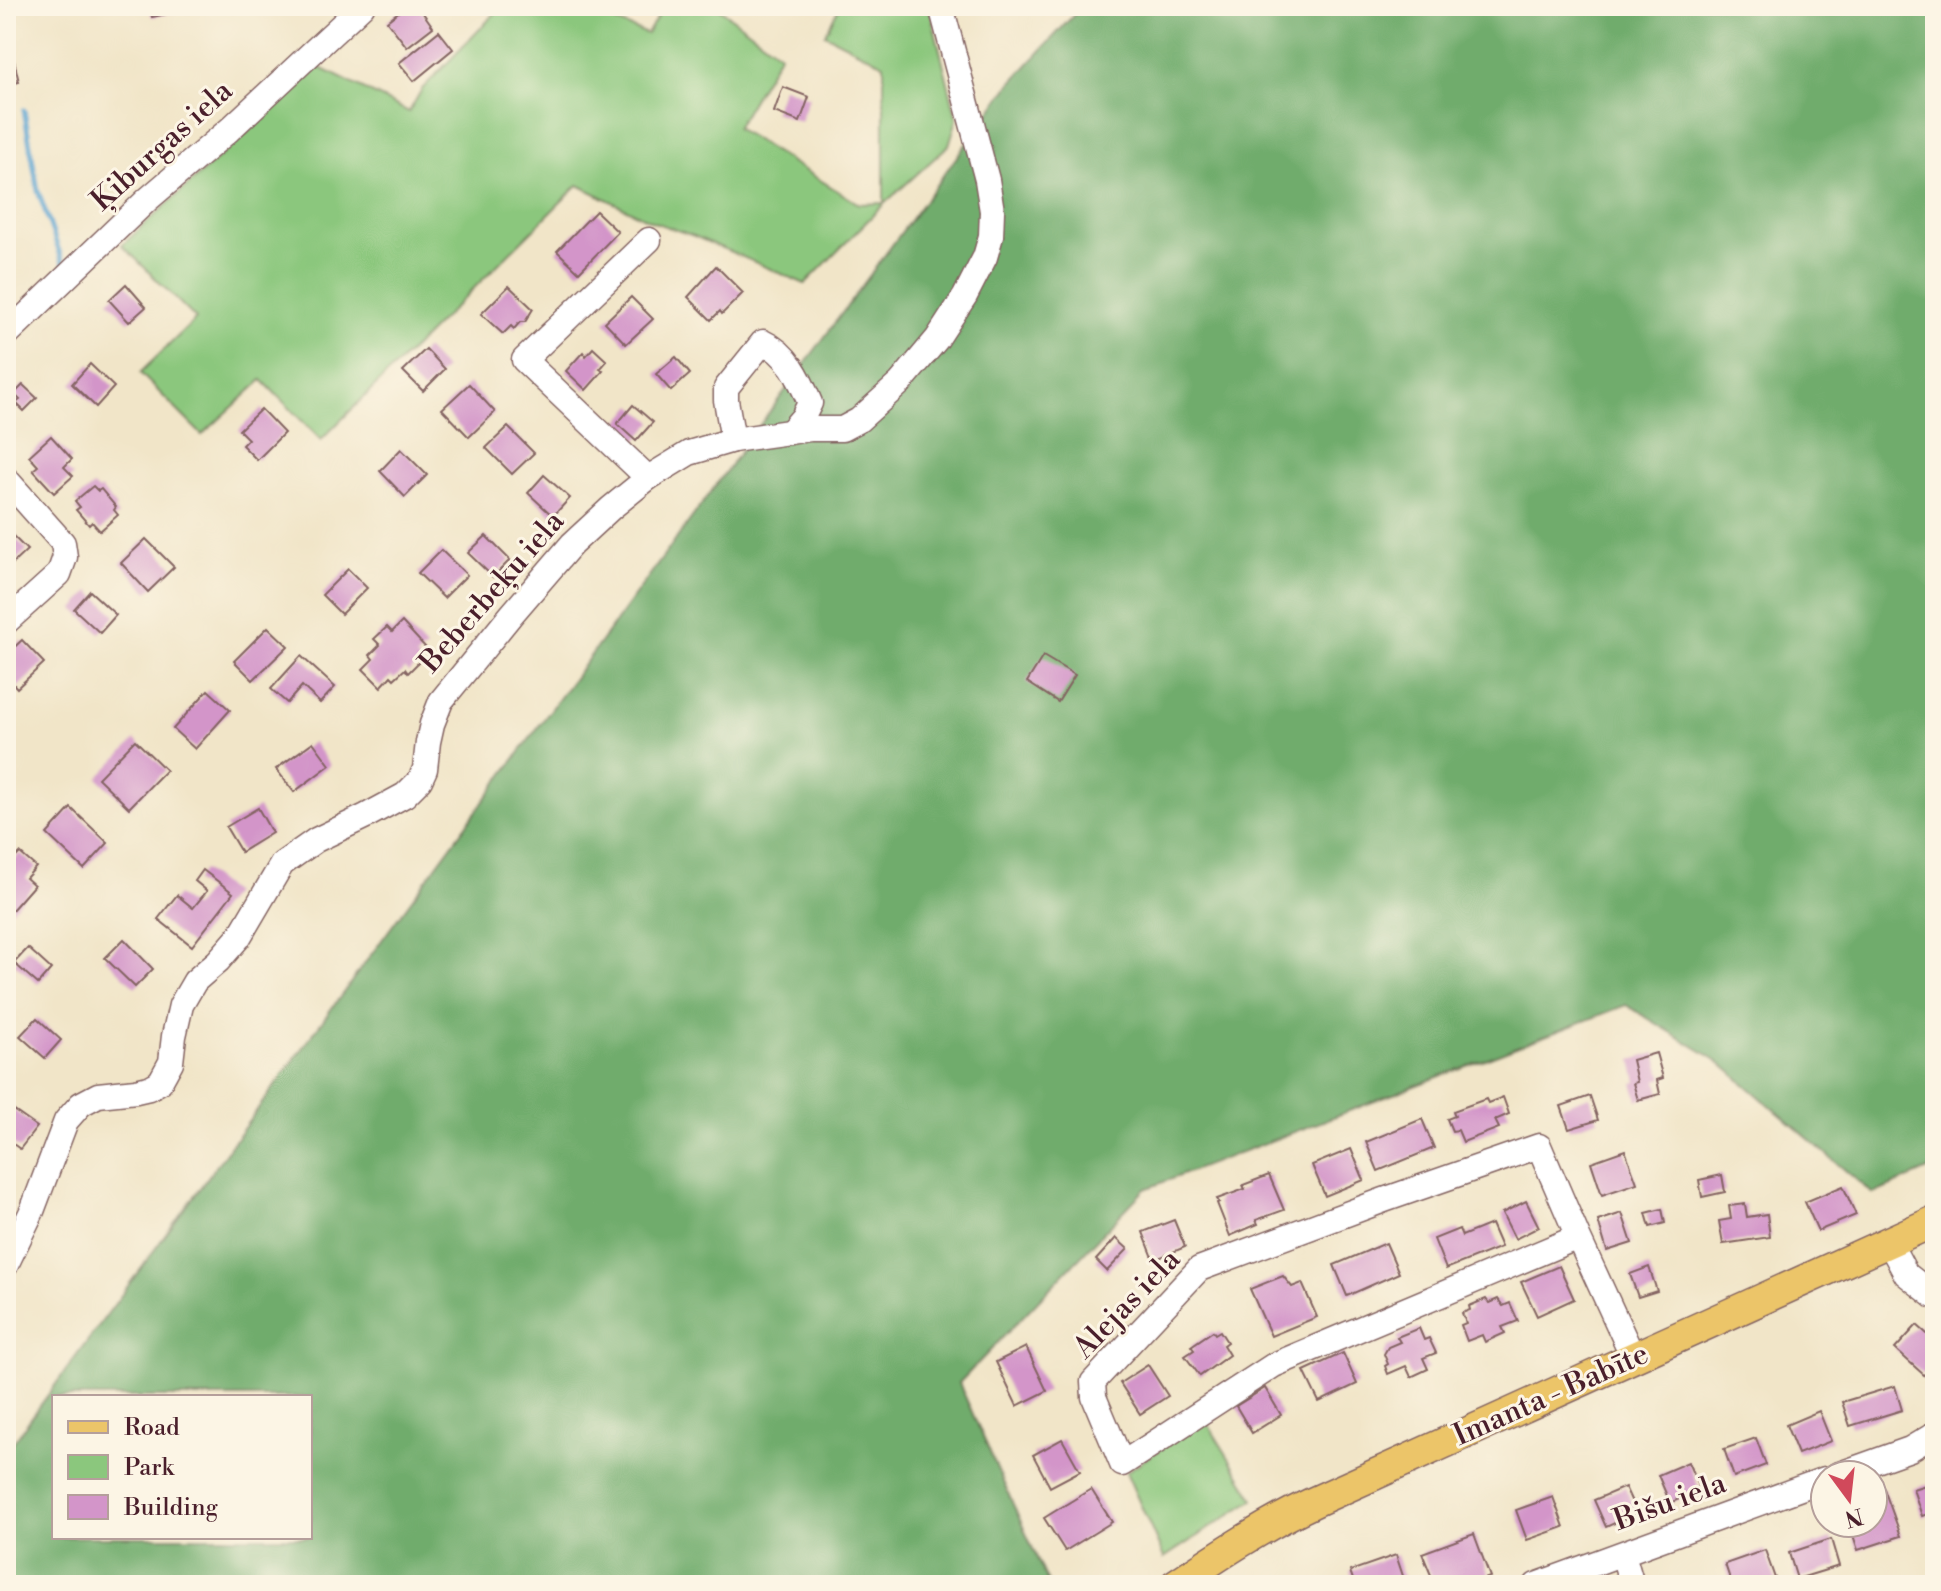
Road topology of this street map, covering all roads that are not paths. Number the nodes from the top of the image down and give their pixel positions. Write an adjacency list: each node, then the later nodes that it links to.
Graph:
1 (362, 6): 4 (street, Ķiburgas iela)
2 (941, 6): 5 (street, Beberbeķu iela)
3 (649, 240): 7 (street)
4 (6, 335)
5 (790, 432): 6 (street, Beberbeķu iela); 6 (street)
6 (733, 440): 7 (street, Beberbeķu iela)
7 (648, 478): 13 (street, Beberbeķu iela)
8 (6, 479): 9 (street)
9 (6, 622)
10 (1935, 1221): 12 (main road, Imanta - Babīte)
11 (1578, 1237): 11 (street, Alejas iela); 15 (street)
12 (1889, 1242): 14 (street); 15 (main road, Imanta - Babīte)
13 (6, 1265)
14 (1935, 1297)
15 (1633, 1357): 20 (main road, Imanta - Babīte)
16 (1935, 1434): 17 (street)
17 (1882, 1459)
18 (1809, 1485): 19 (street, Bišu iela)
19 (1623, 1554): 21 (street, Bišu iela); 22 (street)
20 (1175, 1585)
21 (1536, 1585)
22 (1632, 1585)

